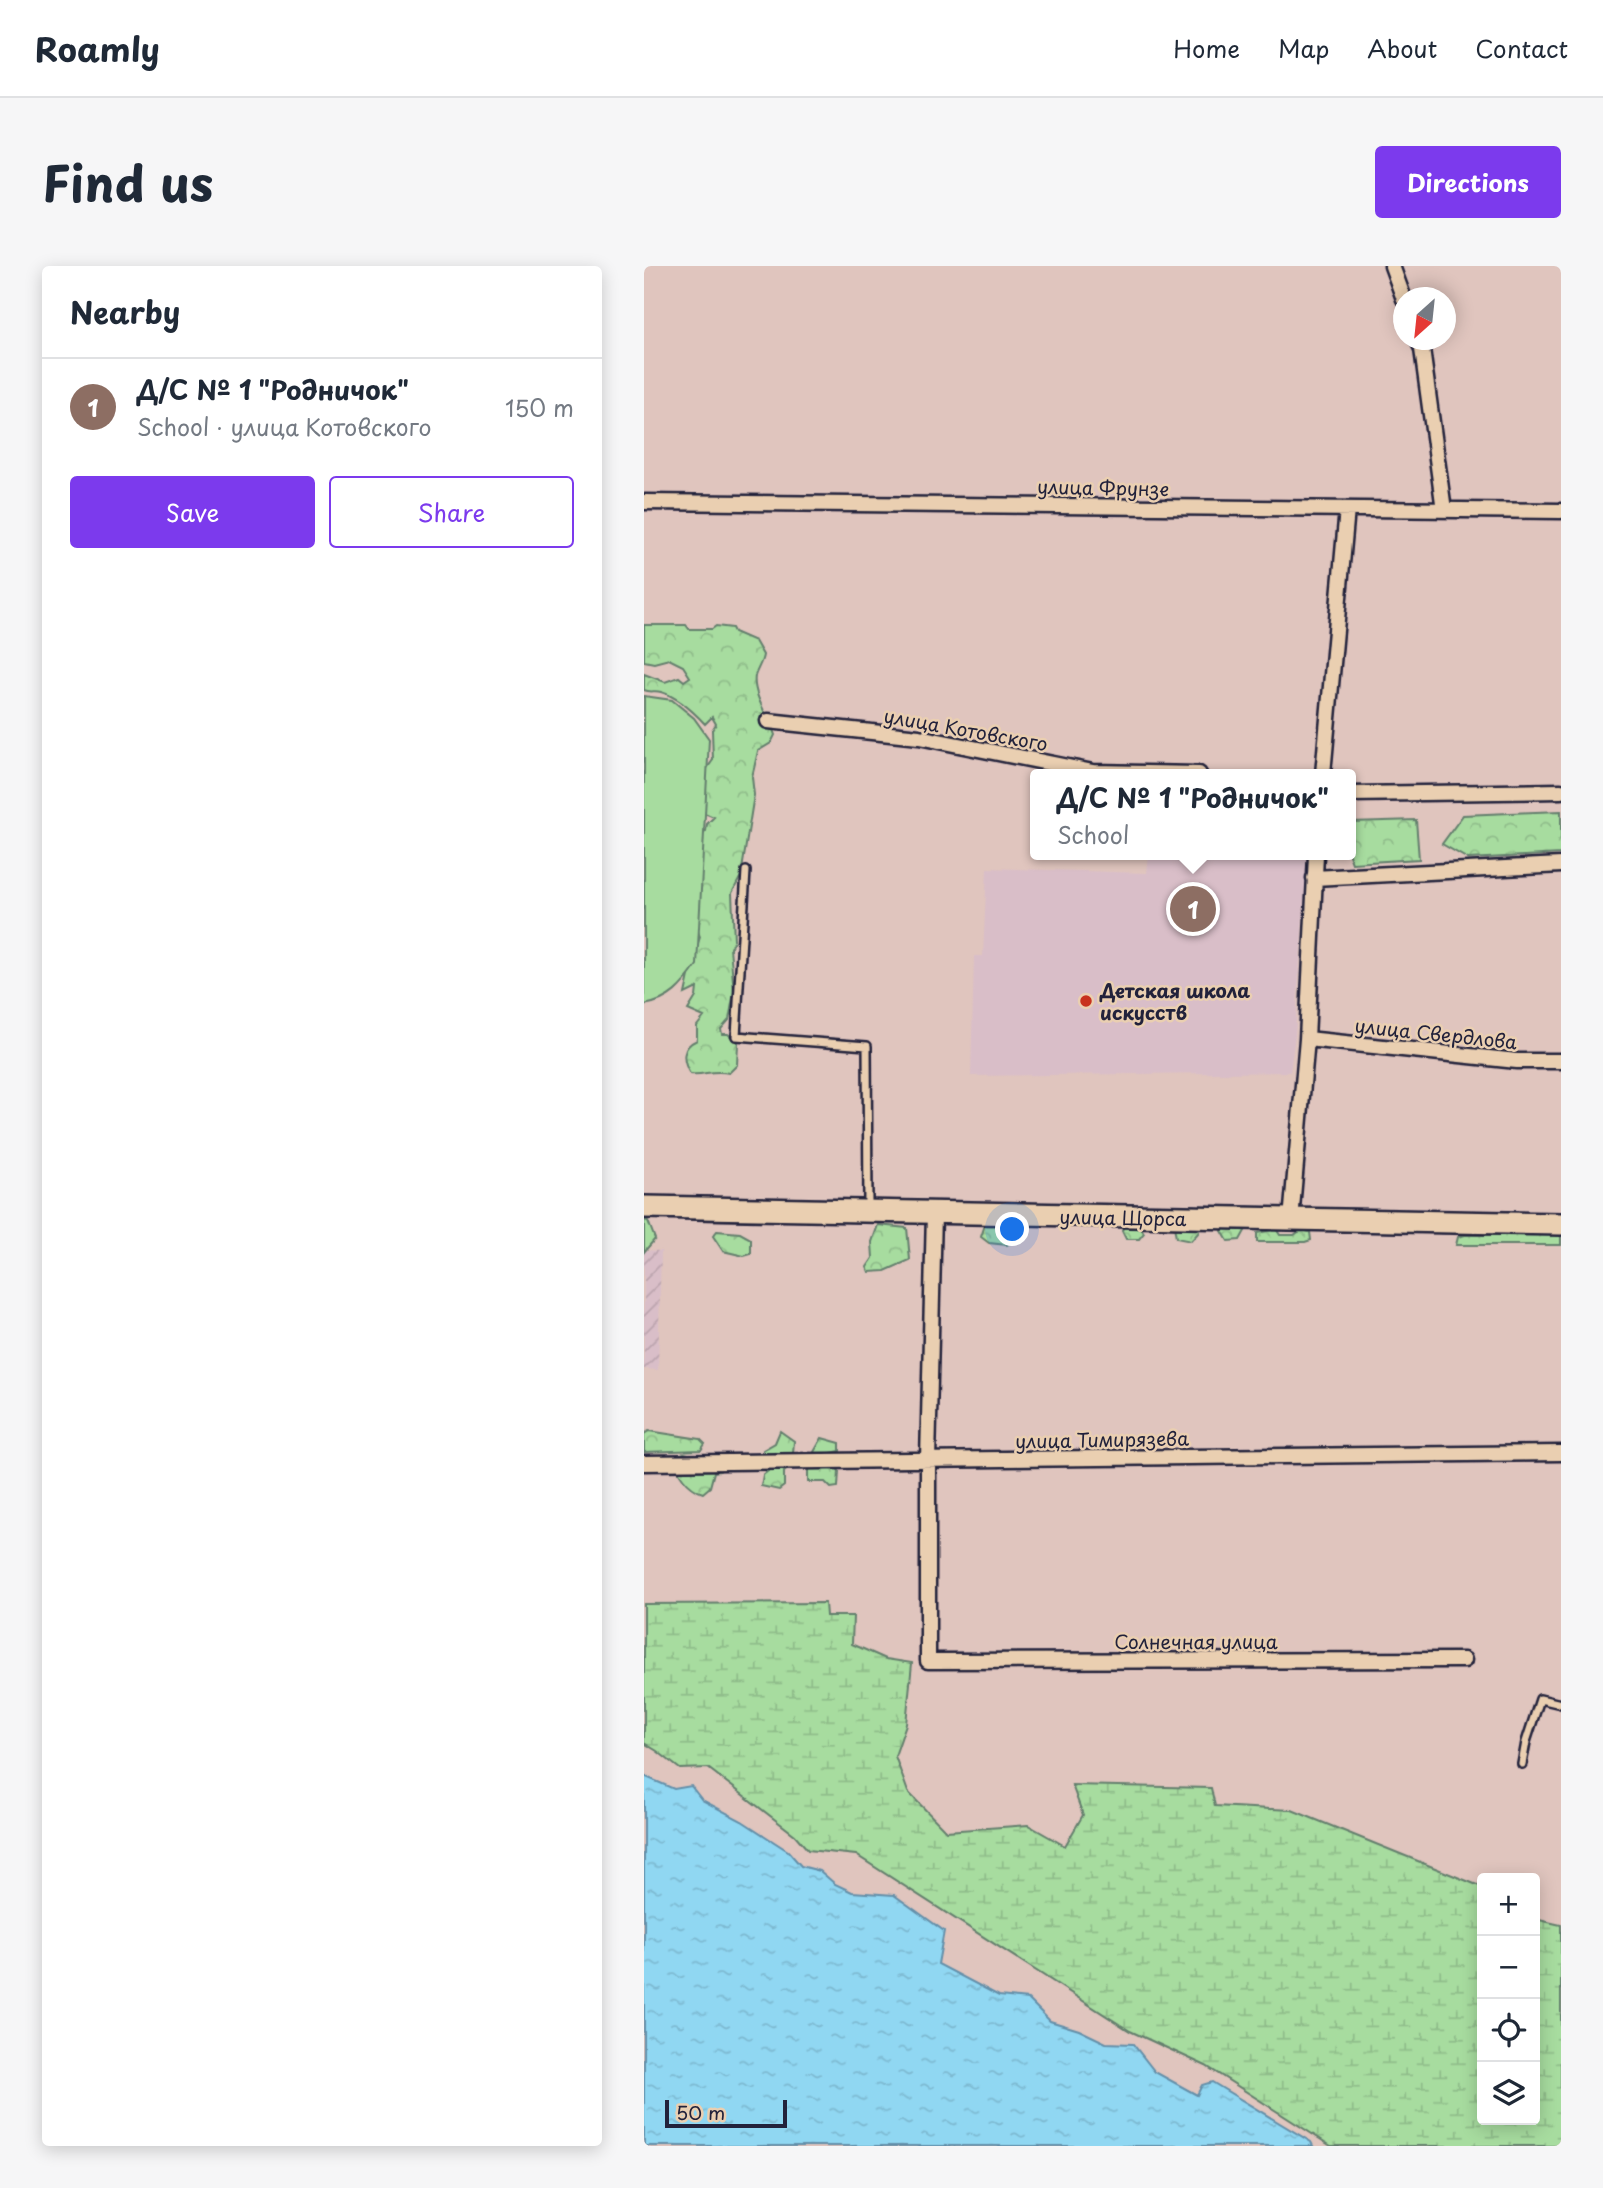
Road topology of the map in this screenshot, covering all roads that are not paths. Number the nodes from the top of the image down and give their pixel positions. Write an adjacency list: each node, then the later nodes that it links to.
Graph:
1 (1392, 266): 2 (street)
2 (1400, 287)
3 (1422, 350): 6 (street)
4 (644, 502): 5 (street, улица Фрунзе)
5 (1347, 509): 6 (street, улица Фрунзе); 10 (street)
6 (1444, 510): 7 (street, улица Фрунзе)
7 (1561, 511)
8 (768, 720): 9 (street, улица Котовского)
9 (1078, 769)
10 (1323, 769)
11 (1561, 791): 12 (street)
12 (1356, 794)
13 (1316, 860): 16 (street)
14 (1561, 865): 16 (street)
15 (746, 871): 20 (lane)
16 (1314, 878): 17 (street)
17 (1307, 1039): 18 (street, улица Свердлова); 22 (street)
18 (1561, 1061)
19 (644, 1207): 20 (street, улица Щорса)
20 (868, 1211): 21 (street, улица Щорса)
21 (934, 1213): 22 (street, улица Щорса); 25 (street)
22 (1291, 1220): 23 (street, улица Щорса)
23 (1561, 1224)
24 (1561, 1453): 25 (street, улица Тимирязева)
25 (928, 1460): 26 (street, улица Тимирязева); 27 (street, Солнечная улица)
26 (644, 1463)
27 (1464, 1660)
28 (1561, 1704): 29 (lane)
29 (1522, 1764)

